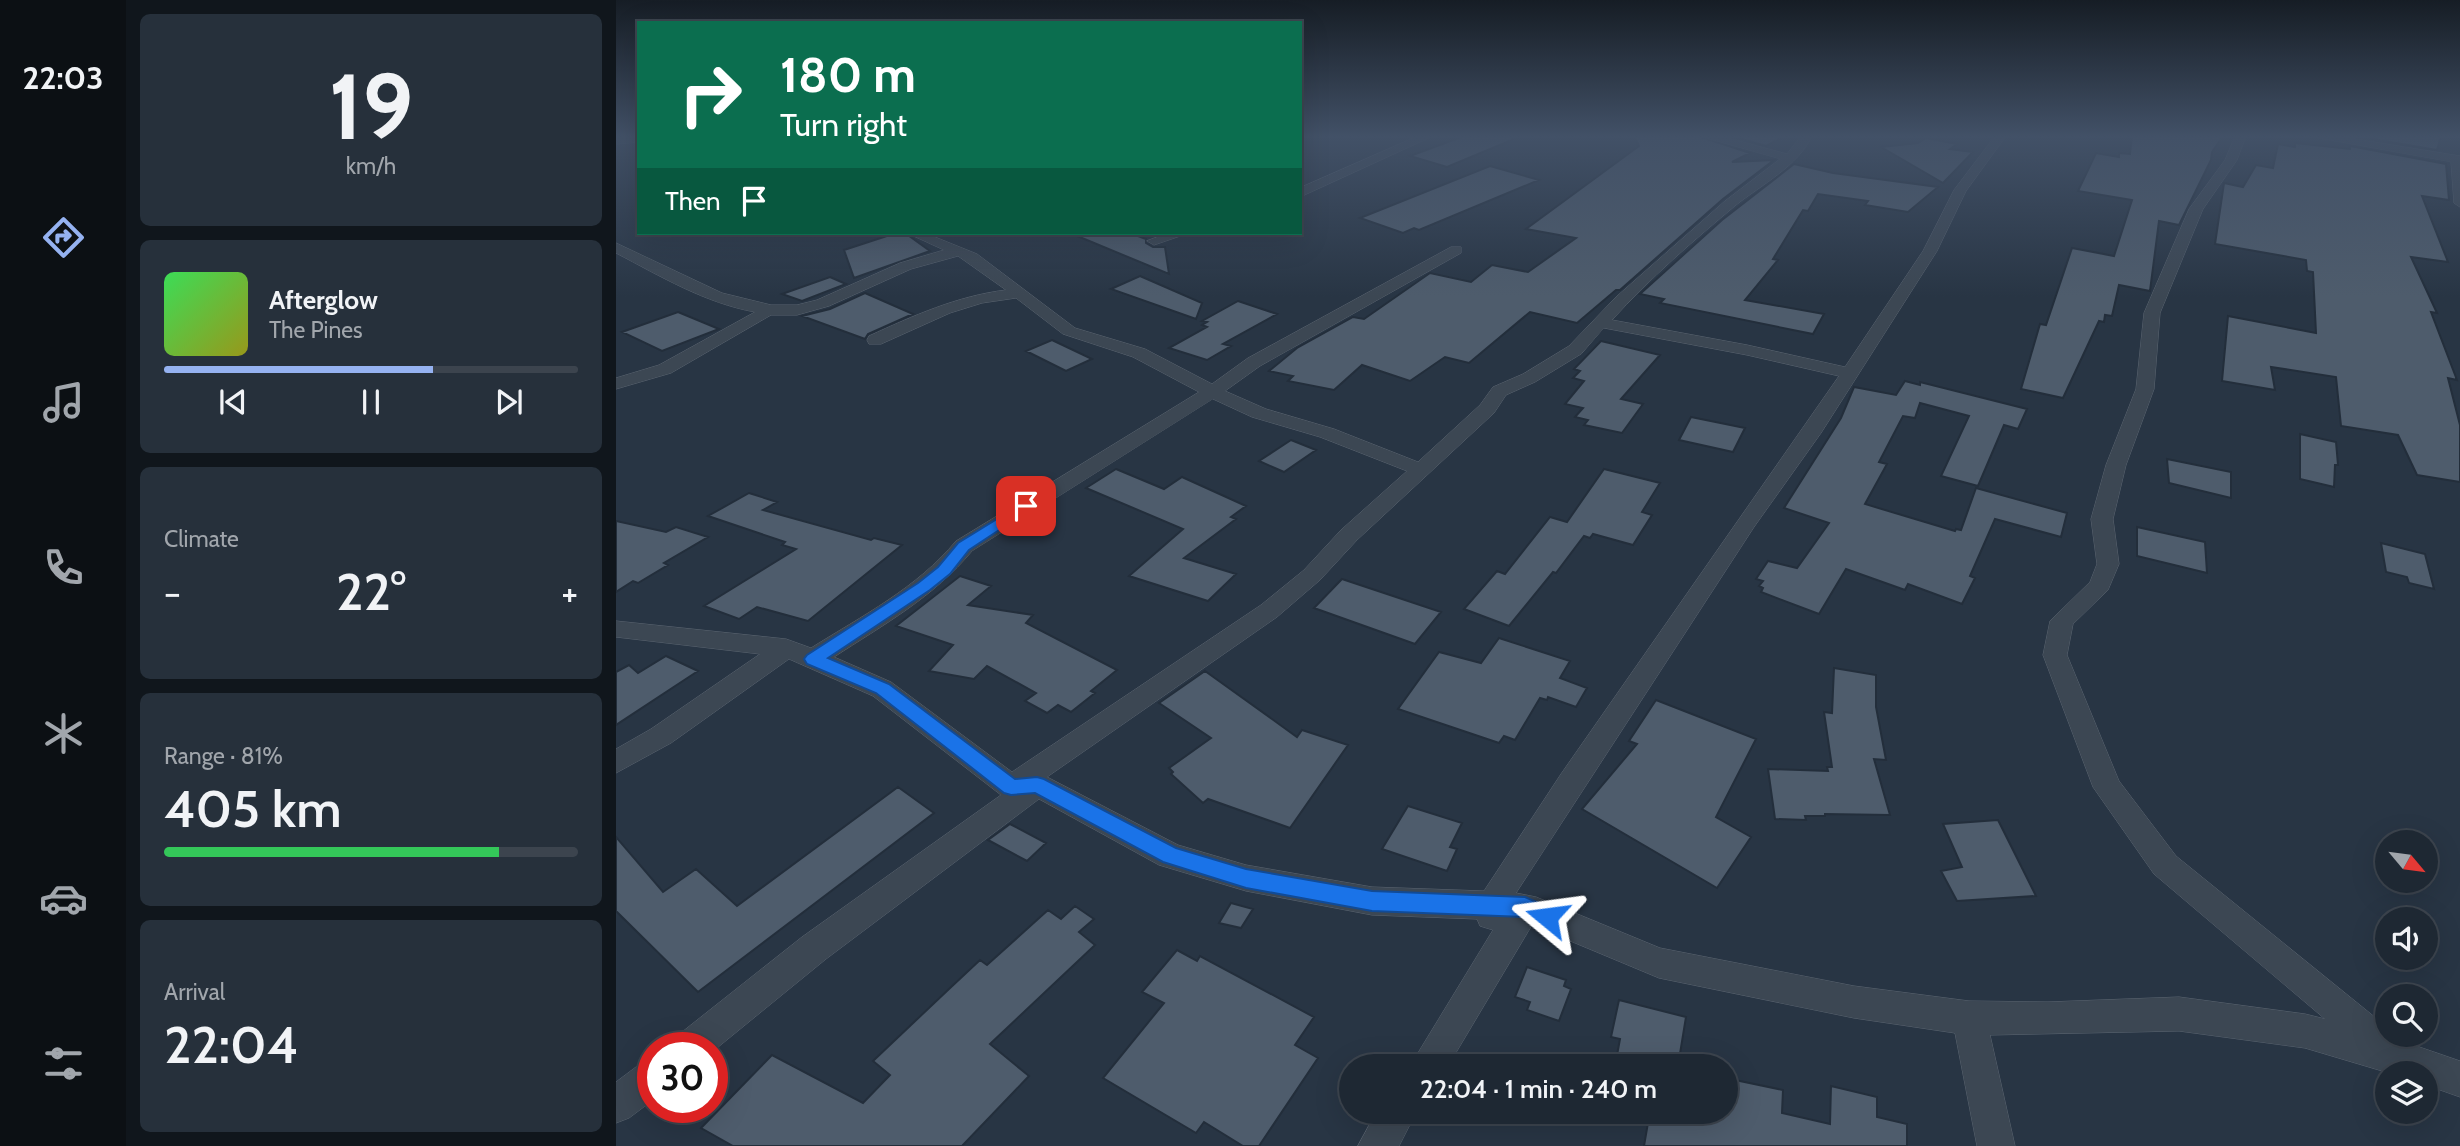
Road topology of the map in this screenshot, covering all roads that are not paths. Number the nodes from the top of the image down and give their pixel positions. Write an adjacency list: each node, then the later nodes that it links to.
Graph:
1 (1749, 189): 12 (street)
2 (1960, 189): 14 (street)
3 (2210, 189): 27 (street)
4 (919, 235): 9 (street)
5 (1175, 235): 6 (street)
6 (1154, 241)
7 (616, 247): 11 (street)
8 (1456, 250): 16 (street)
9 (958, 252): 10 (street); 11 (street)
10 (1019, 293): 13 (street); 16 (street)
11 (767, 310): 15 (street)
12 (1600, 322): 14 (street); 17 (street)
13 (875, 340)
14 (1848, 373): 23 (street)
15 (616, 384)
16 (1214, 391): 17 (street); 20 (street)
17 (1419, 469): 22 (street)
18 (616, 629): 19 (street)
19 (786, 648): 20 (street); 21 (street)
20 (813, 659): 22 (street)
21 (616, 762)
22 (1024, 786): 23 (street); 25 (street)
23 (1525, 907): 24 (street); 26 (street)
24 (1969, 1018): 27 (street); 33 (street)
25 (708, 1032)
26 (1434, 1054)
27 (2396, 1057): 28 (street)
28 (2460, 1079)
29 (637, 1089): 30 (street)
30 (616, 1105)
31 (1391, 1124): 32 (street)
32 (1377, 1146)
33 (1996, 1146)

